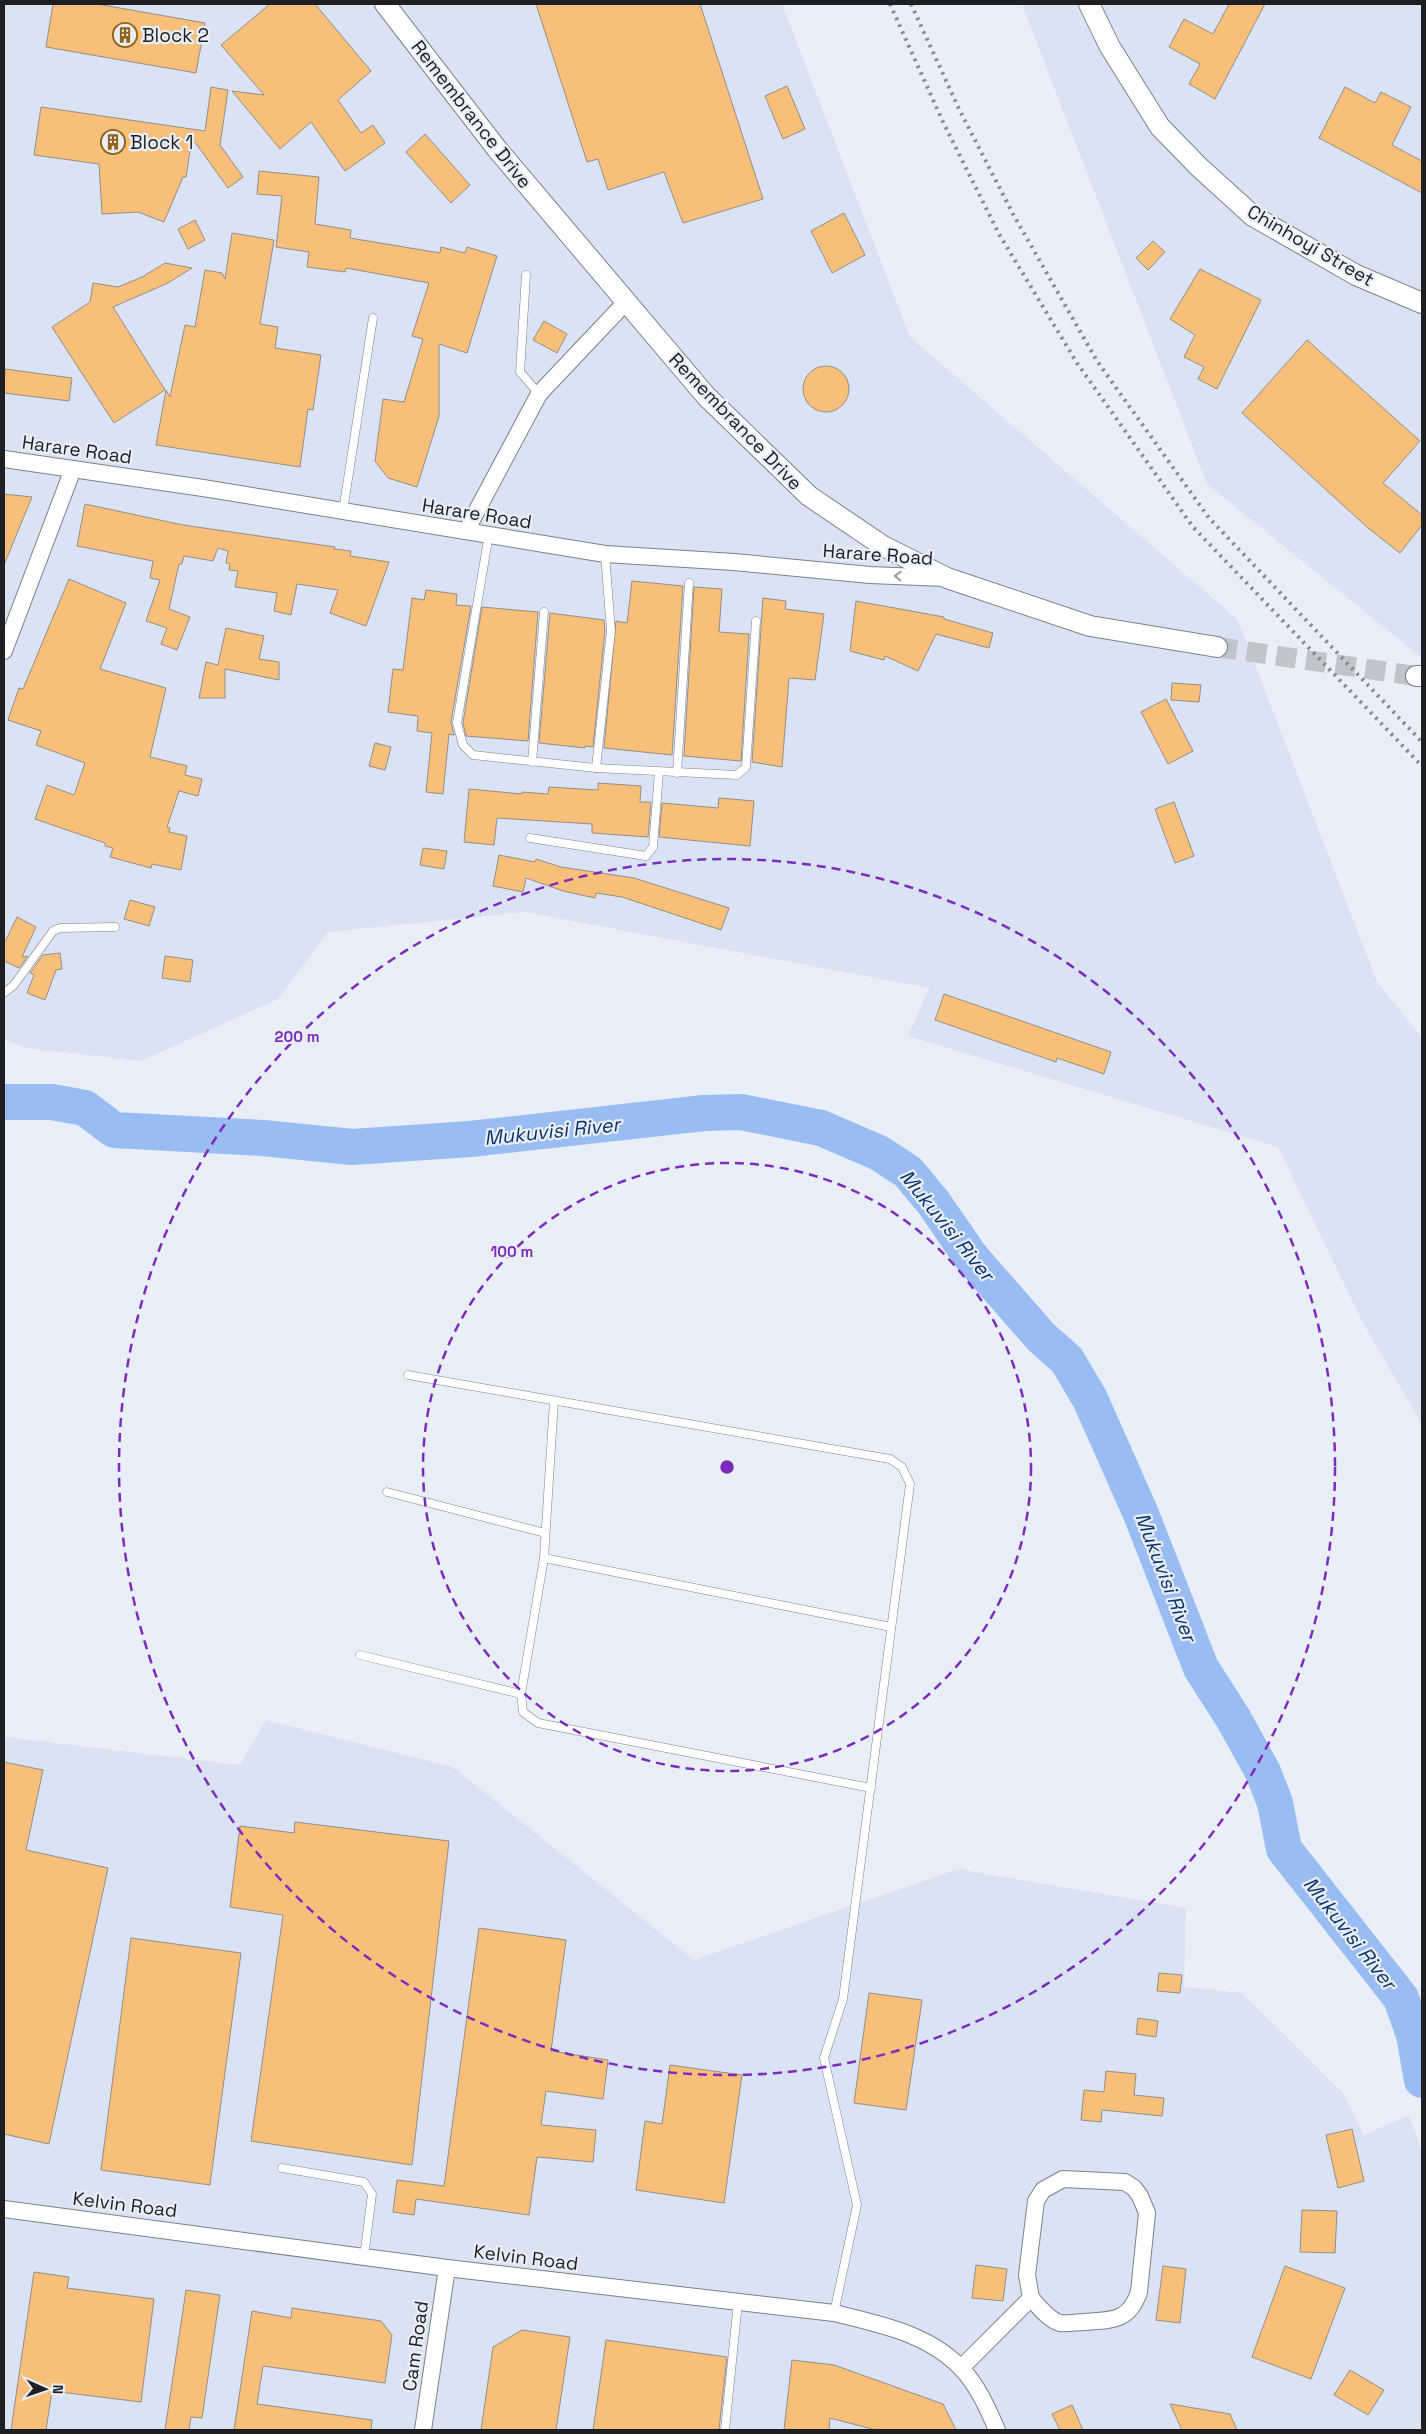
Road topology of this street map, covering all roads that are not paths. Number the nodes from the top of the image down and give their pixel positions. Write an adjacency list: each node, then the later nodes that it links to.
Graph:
1 (385, 4): 4 (street, Remembrance Drive)
2 (1089, 4): 5 (street, Chinhoyi Street)
3 (526, 275): 7 (lane)
4 (626, 302): 7 (street); 14 (street, Remembrance Drive)
5 (1422, 303)
6 (373, 318): 10 (lane)
7 (539, 394): 11 (street)
8 (4, 459): 9 (street, Harare Road)
9 (73, 469): 10 (street, Harare Road); 19 (street)
10 (343, 512): 11 (street, Harare Road)
11 (466, 530): 12 (street, Harare Road)
12 (489, 534): 13 (street, Harare Road); 20 (lane)
13 (606, 554): 14 (street, Harare Road, one-way to 13); 21 (lane)
14 (947, 578): 18 (street, Remembrance Drive)
15 (689, 583): 23 (lane)
16 (544, 612): 20 (lane)
17 (756, 621): 23 (lane)
18 (1217, 647)
19 (4, 651)
20 (532, 762): 21 (lane)
21 (596, 768): 22 (lane)
22 (659, 772): 23 (lane); 24 (lane)
23 (677, 773)
24 (530, 838)
25 (115, 927): 26 (lane)
26 (4, 993)
27 (408, 1375): 28 (lane)
28 (554, 1401): 30 (lane); 32 (lane)
29 (387, 1492): 30 (lane)
30 (545, 1533): 31 (lane)
31 (544, 1558): 32 (lane); 34 (lane)
32 (891, 1627): 35 (lane)
33 (360, 1655): 34 (lane)
34 (521, 1694): 35 (lane)
35 (871, 1788): 42 (lane)
36 (282, 2168): 38 (lane)
37 (4, 2209): 38 (street, Kelvin Road)
38 (364, 2257): 39 (street, Kelvin Road)
39 (447, 2268): 41 (street, Kelvin Road); 44 (street, Cam Road)
40 (1031, 2298): 40 (street); 43 (street)
41 (738, 2302): 42 (street, Kelvin Road); 45 (lane)
42 (834, 2313): 43 (street, Kelvin Road)
43 (961, 2368): 46 (street, Kelvin Road)
44 (423, 2430)
45 (726, 2430)
46 (997, 2430)

